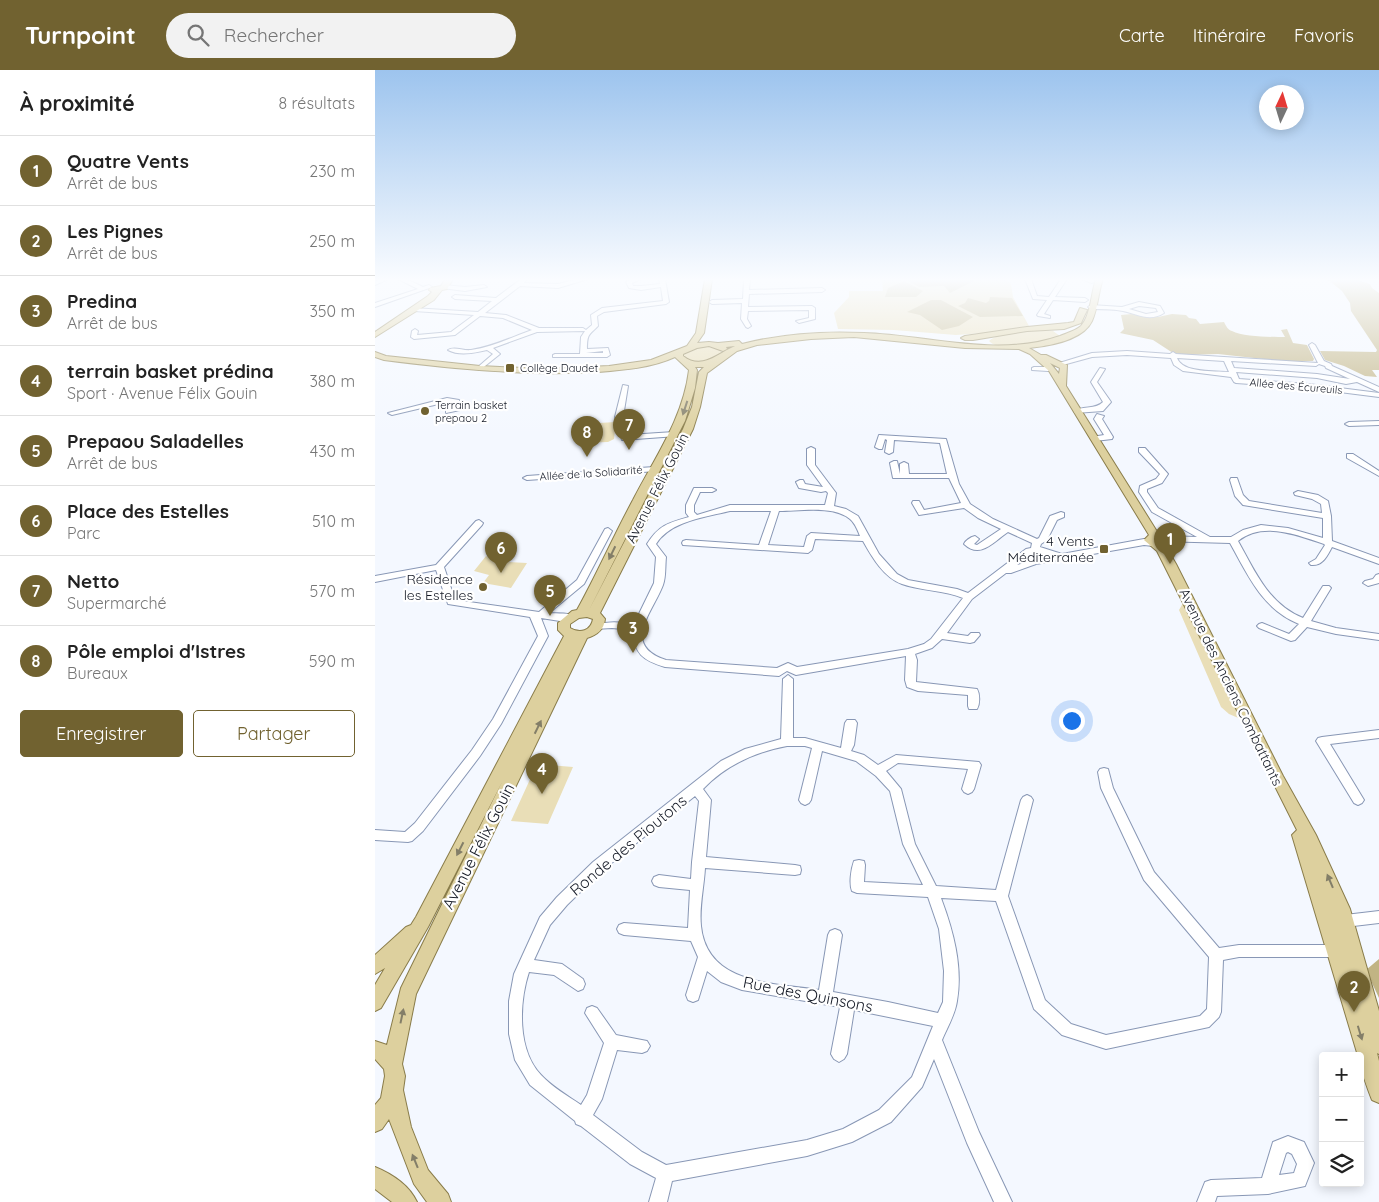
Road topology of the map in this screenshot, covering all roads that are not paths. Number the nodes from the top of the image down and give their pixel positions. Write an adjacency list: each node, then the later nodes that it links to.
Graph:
1 (415, 331): 2 (street)
2 (456, 332)
3 (531, 332): 18 (street)
4 (586, 332): 23 (street)
5 (700, 332): 15 (main road)
6 (708, 332): 12 (main road)
7 (1015, 332): 10 (main road)
8 (1056, 332): 11 (main road)
9 (1076, 332): 11 (main road, Avenue Félix Gouin)
10 (989, 337): 12 (main road); 16 (main road)
11 (1061, 338): 13 (main road, Avenue Félix Gouin)
12 (713, 345): 15 (main road); 21 (main road)
13 (1039, 345): 17 (main road, Avenue Félix Gouin); 30 (main road, Avenue des Anciens Combattants)
14 (1313, 345): 29 (street)
15 (691, 346): 24 (main road)
16 (994, 346): 17 (main road, Avenue Félix Gouin); 21 (main road, Avenue Félix Gouin)
17 (1019, 347): 30 (main road, Avenue des Anciens Combattants)
18 (487, 348): 19 (street); 31 (street)
19 (451, 350)
20 (375, 354): 31 (main road)
21 (725, 354): 27 (main road, Avenue Félix Gouin)
22 (1173, 354): 25 (street); 28 (street); 34 (street)
23 (555, 356)
24 (683, 359): 26 (main road); 27 (main road); 31 (main road); 46 (main road, Avenue Félix Gouin, one-way to 46)
25 (1227, 359): 29 (street); 34 (street, Allée des Écureuils)
26 (375, 360)
27 (715, 362): 99 (main road, Avenue Félix Gouin)
28 (1071, 362): 30 (street); 30 (street)
29 (1323, 364): 35 (street); 36 (street)
30 (1055, 367): 32 (street); 41 (main road, Avenue des Anciens Combattants)
31 (480, 368)
32 (1034, 369)
33 (1102, 369): 41 (street)
34 (1233, 372): 35 (street); 39 (street, Allée des Écureuils)
35 (1359, 380): 38 (street)
36 (1379, 384)
37 (625, 386): 46 (street)
38 (1379, 390)
39 (1379, 395)
40 (449, 411): 42 (street)
41 (1078, 411): 48 (main road, Avenue des Anciens Combattants)
42 (392, 413)
43 (1100, 416): 48 (street)
44 (1379, 423): 45 (street)
45 (1349, 424)
46 (674, 434): 56 (main road, Avenue Félix Gouin)
47 (891, 438): 49 (street); 52 (street); 59 (street)
48 (1095, 439): 80 (main road, Avenue des Anciens Combattants)
49 (879, 447)
50 (811, 449): 63 (street)
51 (1142, 450): 81 (street)
52 (889, 452)
53 (1349, 456): 57 (street)
54 (894, 463): 58 (street)
55 (904, 464): 58 (street)
56 (654, 469): 60 (street, Allée de la Solidarité); 99 (main road, Avenue Félix Gouin, one-way to 99)
57 (1379, 474)
58 (905, 476): 59 (street)
59 (952, 476): 68 (street)
60 (527, 478)
61 (1234, 480): 73 (street)
62 (800, 482): 63 (street)
63 (829, 488): 70 (street)
64 (712, 490): 74 (street)
65 (1298, 493): 73 (street)
66 (928, 502): 71 (street)
67 (916, 503): 71 (street)
68 (966, 505): 71 (street); 76 (street)
69 (776, 507): 70 (street); 74 (street); 85 (street)
70 (829, 508): 78 (street)
71 (933, 511)
72 (1061, 516): 86 (street)
73 (1327, 516): 84 (street)
74 (695, 518): 102 (street)
75 (479, 523): 91 (street)
76 (1008, 528): 79 (street); 86 (street)
77 (608, 531): 98 (street)
78 (866, 539): 85 (street); 97 (street)
79 (975, 539)
80 (1157, 540): 81 (street); 87 (street); 118 (main road, Avenue des Anciens Combattants)
81 (1209, 540): 82 (street)
82 (1233, 540): 84 (street); 100 (street)
83 (686, 543): 85 (street)
84 (1329, 544): 89 (street); 90 (street)
85 (763, 547)
86 (1035, 548): 87 (street); 88 (street); 88 (street); 95 (street)
87 (1063, 557): 88 (street)
88 (1041, 561): 95 (street)
89 (1379, 561)
90 (1314, 563)
91 (439, 567): 93 (street); 98 (street)
92 (1379, 577): 94 (street)
93 (375, 579)
94 (1368, 584)
95 (979, 588): 97 (street)
96 (1326, 588): 100 (street)
97 (969, 597): 103 (street)
98 (537, 614): 99 (street); 122 (street)
99 (580, 622): 102 (street); 133 (main road, Avenue Félix Gouin, one-way to 133); 155 (main road, Avenue Félix Gouin, one-way to 99)
100 (1306, 622): 101 (street); 105 (street)
101 (1262, 626)
102 (637, 627): 107 (street)
103 (939, 635): 104 (street); 106 (street)
104 (975, 635)
105 (1379, 637)
106 (909, 652): 107 (street); 108 (street)
107 (788, 674): 111 (street)
108 (973, 706)
109 (851, 723): 113 (street)
110 (1379, 734): 121 (street)
111 (787, 742): 112 (street, Ronde des Pioutons); 116 (street, Ronde des Pioutons)
112 (818, 745): 113 (street, Ronde des Pioutons); 119 (street)
113 (844, 753): 114 (street, Ronde des Pioutons)
114 (877, 771): 117 (street); 128 (street, Ronde des Pioutons)
115 (1104, 772): 139 (street)
116 (696, 789): 123 (street); 140 (street, Ronde des Pioutons)
117 (968, 789)
118 (1287, 797): 130 (main road, Avenue des Anciens Combattants); 131 (main road, Avenue des Anciens Combattants, one-way to 118)
119 (805, 800)
120 (1027, 800): 129 (street)
121 (1358, 800)
122 (375, 835)
123 (699, 862): 125 (street); 127 (street)
124 (859, 865): 128 (street)
125 (795, 870)
126 (659, 881): 127 (street)
127 (697, 885): 135 (street)
128 (933, 893): 129 (street); 148 (street, Ronde des Pioutons)
129 (1001, 896): 139 (street)
130 (1323, 906): 131 (main road); 137 (main road, Avenue des Anciens Combattants)
131 (1343, 915): 132 (street); 137 (main road, Avenue des Anciens Combattants)
132 (1379, 917)
133 (422, 922): 141 (main road); 145 (main road, Avenue Félix Gouin)
134 (624, 929): 135 (street)
135 (694, 935): 138 (street, Rue des Quinsons)
136 (835, 935): 144 (street)
137 (1342, 953): 139 (street); 151 (main road, Avenue des Anciens Combattants); 157 (main road, Avenue des Anciens Combattants, one-way to 157)
138 (705, 956): 143 (street); 144 (street, Rue des Quinsons)
139 (1216, 956)
140 (525, 965): 142 (street); 158 (street, Ronde des Pioutons)
141 (375, 966)
142 (578, 984)
143 (693, 995)
144 (825, 998): 146 (street, Rue des Quinsons)
145 (375, 1002)
146 (848, 1002): 148 (street, Rue des Quinsons); 154 (street)
147 (592, 1013): 149 (street)
148 (943, 1022): 150 (street, Ronde des Pioutons)
149 (612, 1042): 152 (street); 158 (street)
150 (935, 1042): 160 (street, Ronde des Pioutons); 166 (street)
151 (1379, 1044)
152 (642, 1046)
153 (375, 1050): 155 (main road)
154 (839, 1054)
155 (392, 1064): 156 (main road, Avenue Félix Gouin)
156 (393, 1090): 159 (main road); 164 (main road, Avenue Félix Gouin, one-way to 156)
157 (1379, 1093)
158 (582, 1118): 160 (street, Ronde des Pioutons)
159 (375, 1122)
160 (665, 1174): 165 (street)
161 (375, 1177): 163 (main road)
162 (1268, 1186): 167 (street)
163 (406, 1202)
164 (440, 1202)
165 (658, 1202)
166 (1003, 1202)
167 (1206, 1202)

